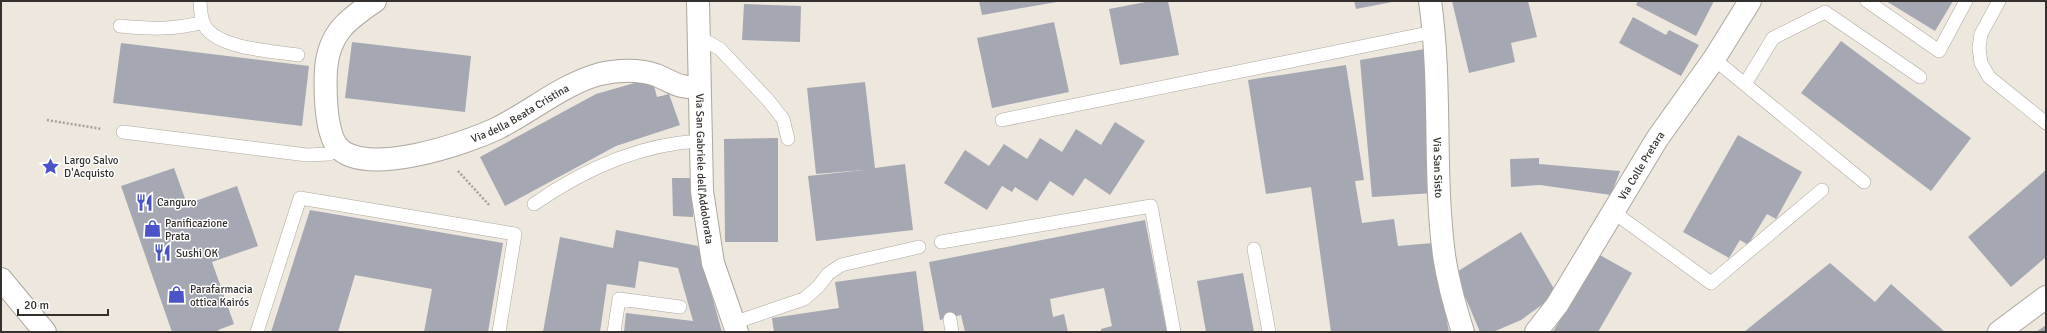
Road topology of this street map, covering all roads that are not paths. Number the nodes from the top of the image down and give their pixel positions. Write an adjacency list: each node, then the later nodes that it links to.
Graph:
1 (200, 1): 9 (lane)
2 (698, 1): 12 (street, Via San Gabriele dell'Addolorata)
3 (1430, 1): 11 (street, Via San Sisto)
4 (1750, 1): 14 (street, Via Colle Pretara)
5 (1867, 1): 6 (lane)
6 (1966, 1)
7 (1998, 1): 19 (lane)
8 (368, 3): 23 (street)
9 (203, 22): 10 (lane); 13 (lane)
10 (120, 26)
11 (1433, 32): 18 (lane); 43 (street, Via San Sisto)
12 (699, 37): 17 (street, Via San Gabriele dell'Addolorata); 21 (lane)
13 (298, 54)
14 (1714, 58): 16 (lane); 27 (street, Via Colle Pretara)
15 (1920, 78): 16 (lane)
16 (1744, 84): 24 (lane)
17 (699, 88): 22 (street, Via San Gabriele dell'Addolorata); 23 (street, Via della Beata Cristina)
18 (1002, 120)
19 (2046, 123)
20 (123, 132): 23 (lane)
21 (788, 139)
22 (700, 142): 26 (lane); 35 (street, Via San Gabriele dell'Addolorata)
23 (340, 149)
24 (1864, 182)
25 (1822, 190): 27 (lane)
26 (534, 204)
27 (1612, 212): 44 (street, Via Colle Pretara)
28 (941, 242): 41 (lane)
29 (919, 247): 35 (lane)
30 (1254, 249): 42 (lane)
31 (1, 279): 36 (street)
32 (2046, 297): 45 (street)
33 (680, 307): 39 (lane)
34 (950, 319): 40 (lane)
35 (735, 327)
36 (45, 332)
37 (257, 332): 38 (lane)
38 (499, 332)
39 (614, 332)
40 (952, 332)
41 (1174, 332)
42 (1269, 332)
43 (1463, 332)
44 (1536, 332)
45 (1999, 332)

